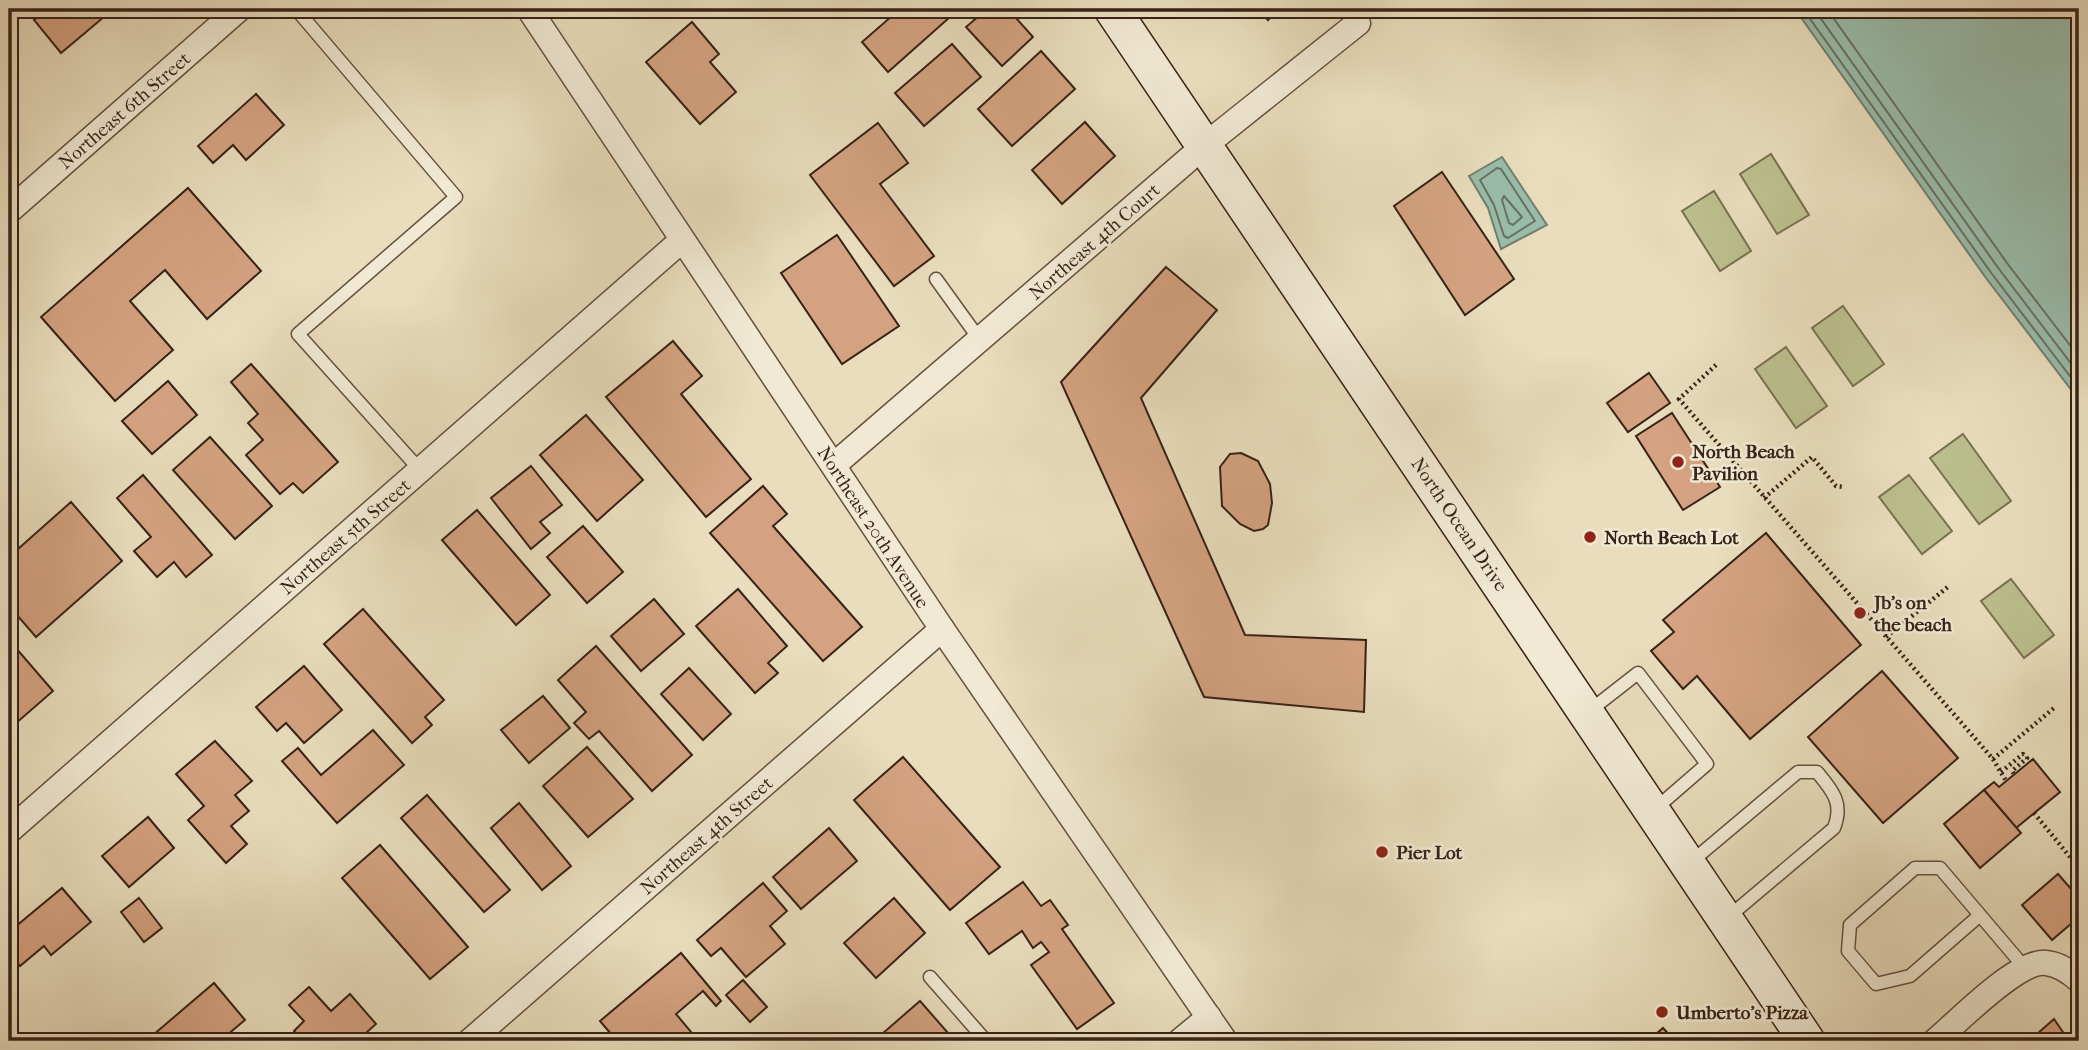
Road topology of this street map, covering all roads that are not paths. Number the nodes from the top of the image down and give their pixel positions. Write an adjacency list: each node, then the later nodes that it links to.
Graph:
1 (239, 9): 7 (street, Northeast 6th Street)
2 (296, 9): 12 (lane)
3 (529, 9): 8 (street, Northeast 20th Avenue)
4 (1117, 11): 6 (main road, North Ocean Drive)
5 (1358, 23): 6 (street, Northeast 4th Court)
6 (1204, 146): 10 (street, Northeast 4th Court); 14 (main road, North Ocean Drive)
7 (9, 211)
8 (681, 241): 11 (street, Northeast 20th Avenue); 12 (street, Northeast 5th Street)
9 (936, 279): 10 (lane)
10 (980, 340): 11 (street, Northeast 4th Court)
11 (834, 465): 13 (street, Northeast 20th Avenue)
12 (420, 470): 16 (street, Northeast 5th Street)
13 (942, 629): 23 (street, Northeast 20th Avenue); 24 (street, Northeast 4th Street)
14 (1588, 712): 15 (main road, North Ocean Drive); 15 (lane)
15 (1654, 811): 17 (main road, North Ocean Drive)
16 (9, 831)
17 (1689, 863): 19 (main road, North Ocean Drive); 19 (lane)
18 (1980, 915): 18 (lane); 20 (lane)
19 (1726, 919): 28 (main road, North Ocean Drive)
20 (2035, 965): 22 (street); 29 (street)
21 (930, 978): 25 (lane)
22 (2079, 980)
23 (1209, 1017): 26 (street); 27 (street, Northeast 20th Avenue)
24 (470, 1041)
25 (986, 1041)
26 (1180, 1041)
27 (1225, 1041)
28 (1807, 1041)
29 (1935, 1041)

